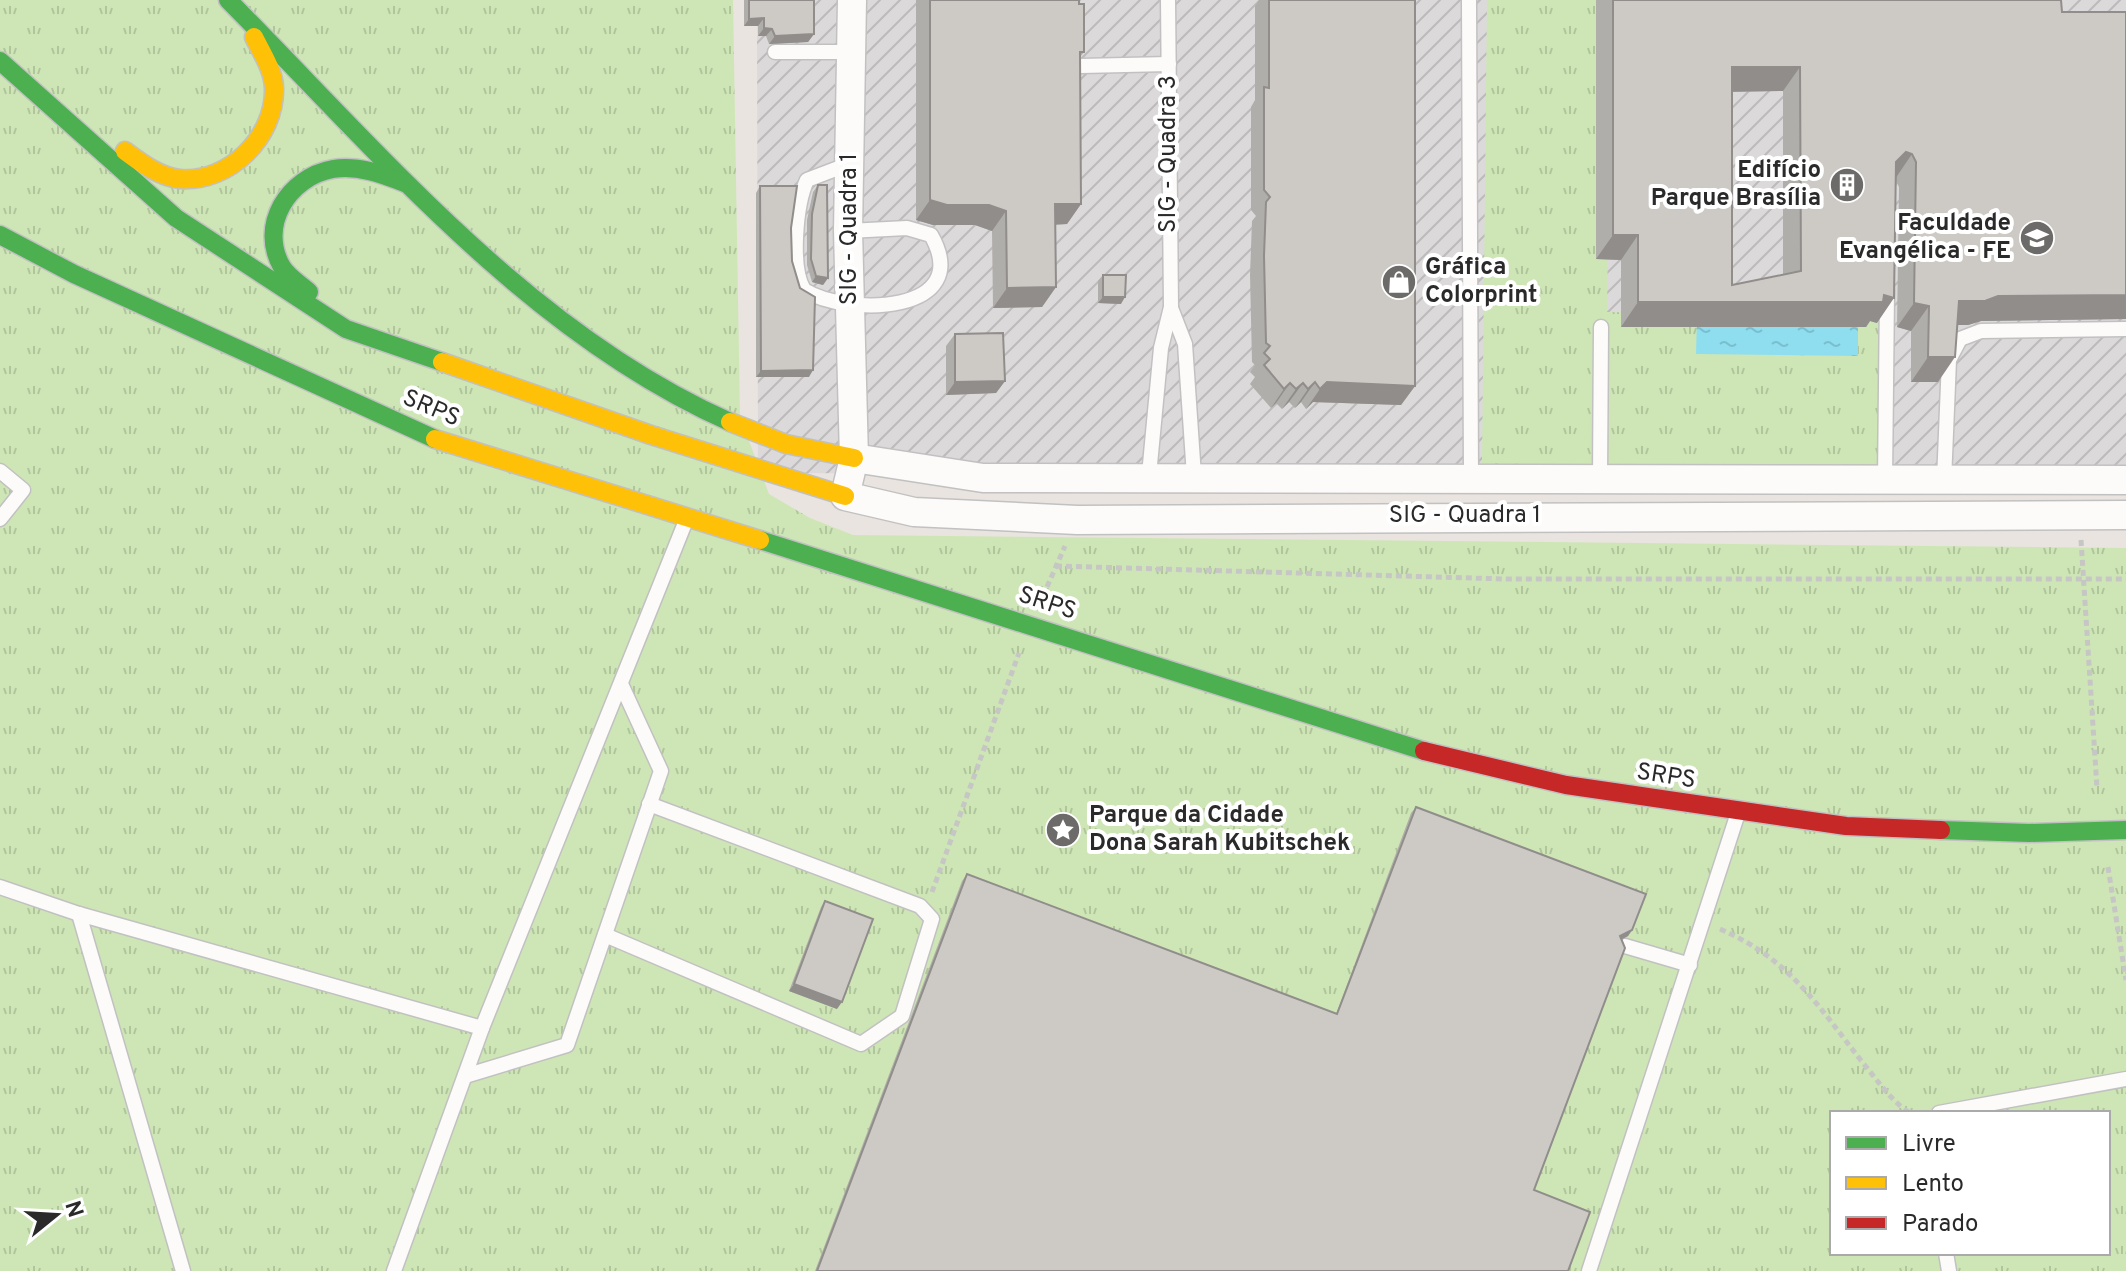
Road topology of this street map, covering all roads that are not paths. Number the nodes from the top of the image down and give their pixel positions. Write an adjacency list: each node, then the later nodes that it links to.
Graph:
1 (228, 0): 5 (main road)
2 (852, 0): 7 (street, SIG - Quadra 1)
3 (1168, 0): 9 (lane, SIG - Quadra 3)
4 (1469, 0): 27 (lane)
5 (244, 17): 11 (main road); 13 (main road)
6 (775, 52): 7 (lane)
7 (851, 52): 12 (street, SIG - Quadra 1)
8 (0, 61): 11 (main road)
9 (1169, 64): 10 (lane); 19 (lane, SIG - Quadra 3)
10 (1081, 66)
11 (31, 86): 21 (main road)
12 (849, 164): 14 (street, SIG - Quadra 1); 18 (lane)
13 (411, 185): 21 (main road); 23 (main road)
14 (848, 231): 18 (street, SIG - Quadra 1); 18 (lane)
15 (7, 238): 16 (lane); 34 (main road, SRPS)
16 (0, 259)
17 (1887, 280): 29 (lane)
18 (850, 305): 23 (street, SIG - Quadra 1)
19 (1171, 307): 25 (lane, SIG - Quadra 3); 26 (lane, SIG - Quadra 3)
20 (1601, 327): 28 (lane)
21 (346, 329): 32 (main road)
22 (2126, 329): 31 (lane)
23 (854, 458): 25 (street, SIG - Quadra 1); 32 (street, SIG - Quadra 1)
24 (0, 471): 35 (lane)
25 (1149, 475): 26 (street, SIG - Quadra 1)
26 (1194, 476): 27 (street, SIG - Quadra 1)
27 (1471, 478): 28 (street, SIG - Quadra 1)
28 (1600, 478): 29 (street, SIG - Quadra 1)
29 (1885, 479): 31 (street, SIG - Quadra 1)
30 (2126, 480): 31 (street, SIG - Quadra 1)
31 (1944, 482)
32 (845, 496): 33 (street, SIG - Quadra 1)
33 (2126, 515)
34 (687, 518): 36 (lane); 38 (main road, SRPS)
35 (0, 519)
36 (621, 684): 37 (lane); 45 (lane)
37 (649, 804): 42 (lane); 42 (lane)
38 (1738, 813): 39 (main road, SRPS); 44 (lane)
39 (2126, 830)
40 (0, 887): 41 (lane)
41 (79, 914): 45 (lane); 49 (lane)
42 (605, 935): 46 (lane)
43 (1625, 946): 44 (lane)
44 (1690, 965): 51 (lane)
45 (482, 1028): 46 (lane)
46 (465, 1076): 50 (lane)
47 (2126, 1079): 48 (lane)
48 (1950, 1111)
49 (183, 1271)
50 (394, 1271)
51 (1589, 1271)

